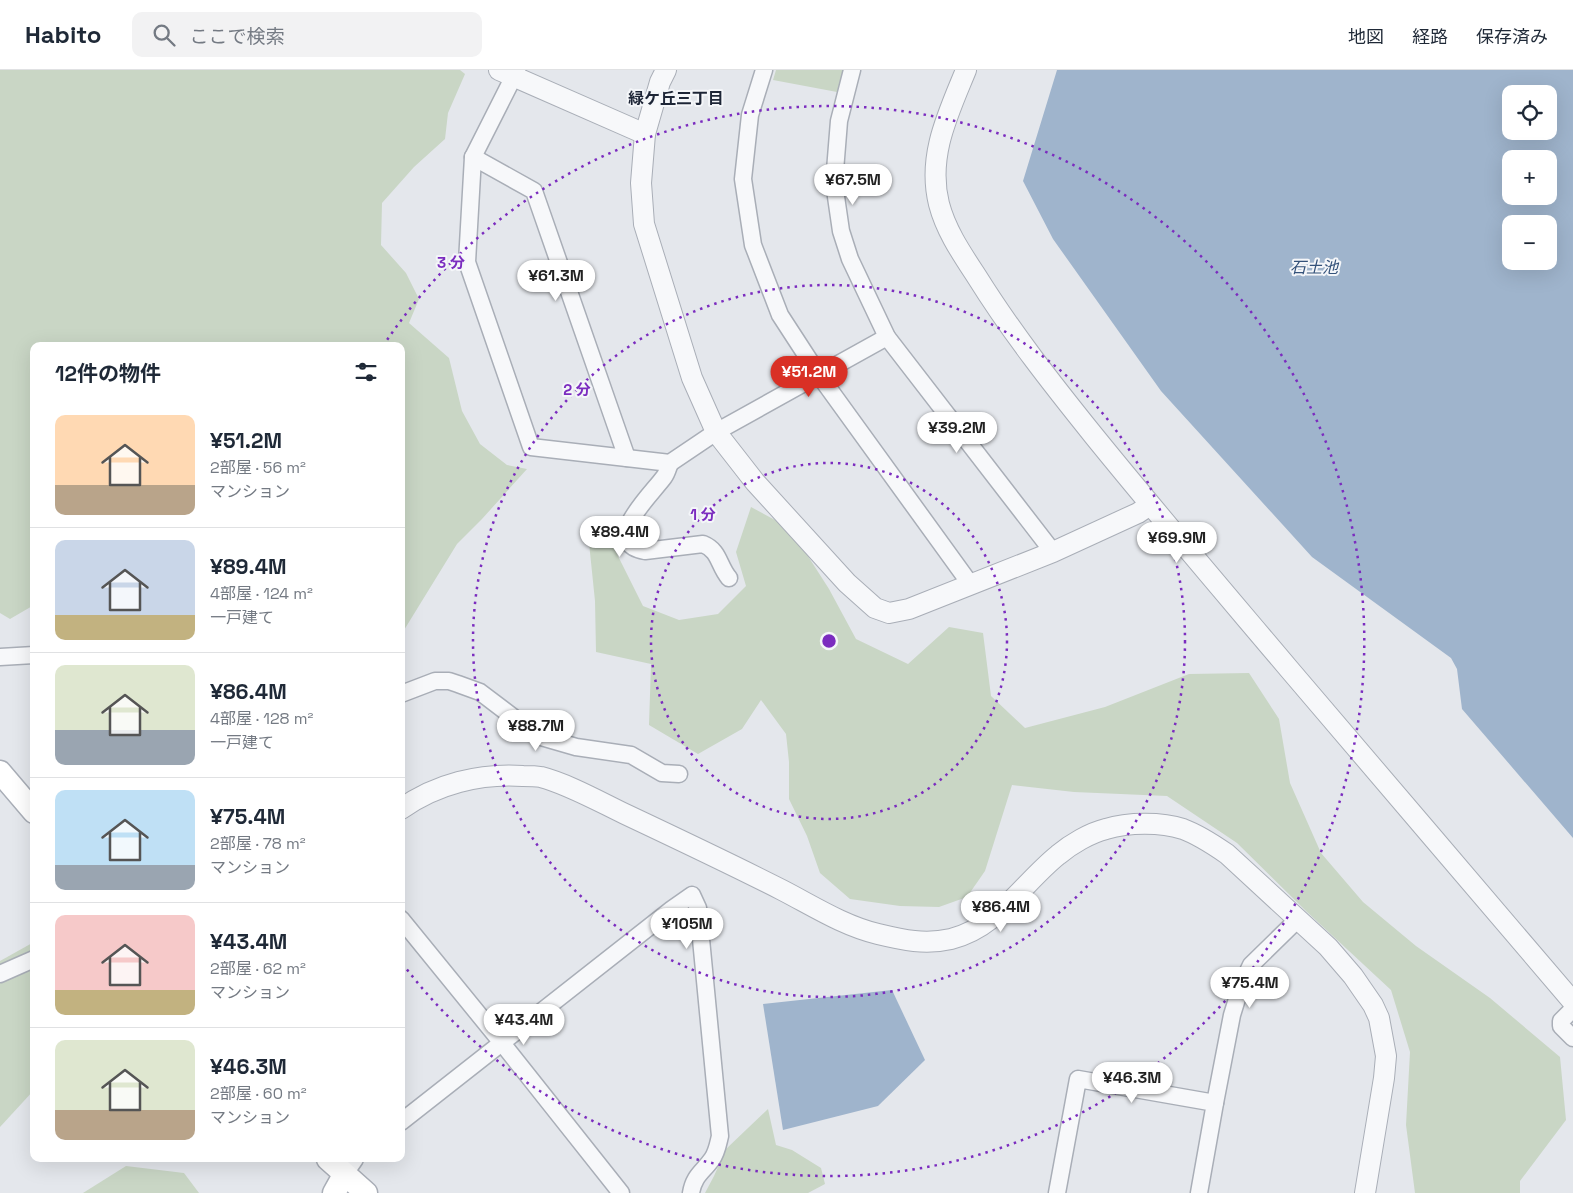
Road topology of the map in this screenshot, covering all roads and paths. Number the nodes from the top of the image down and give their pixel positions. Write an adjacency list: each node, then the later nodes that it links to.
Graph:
1 (666, 70): 6 (street)
2 (764, 70): 9 (street)
3 (852, 70): 8 (street)
4 (966, 70): 13 (street)
5 (510, 72): 6 (street); 7 (street)
6 (645, 134): 10 (street)
7 (474, 157): 11 (street); 11 (street)
8 (887, 337): 9 (street); 14 (street)
9 (818, 375): 10 (street); 16 (street)
10 (716, 432): 12 (street); 16 (street)
11 (627, 458): 12 (street)
12 (670, 463): 15 (street)
13 (1150, 505): 14 (street); 28 (street)
14 (1053, 552): 16 (street)
15 (729, 578)
16 (971, 586)
17 (30, 655): 18 (street)
18 (0, 657)
19 (405, 692): 21 (street)
20 (0, 772): 22 (main road)
21 (679, 774)
22 (30, 807)
23 (405, 807): 24 (street)
24 (1297, 920): 32 (street); 41 (street)
25 (405, 924): 31 (street)
26 (30, 961): 27 (street)
27 (0, 974)
28 (1573, 1002)
29 (1573, 1009): 30 (street)
30 (1573, 1038)
31 (502, 1043): 33 (street); 37 (street); 38 (street)
32 (1215, 1103): 39 (street); 40 (street)
33 (405, 1119)
34 (331, 1162): 35 (main road)
35 (344, 1175): 36 (main road)
36 (366, 1193)
37 (621, 1193)
38 (691, 1193)
39 (1057, 1193)
40 (1199, 1193)
41 (1365, 1193)

